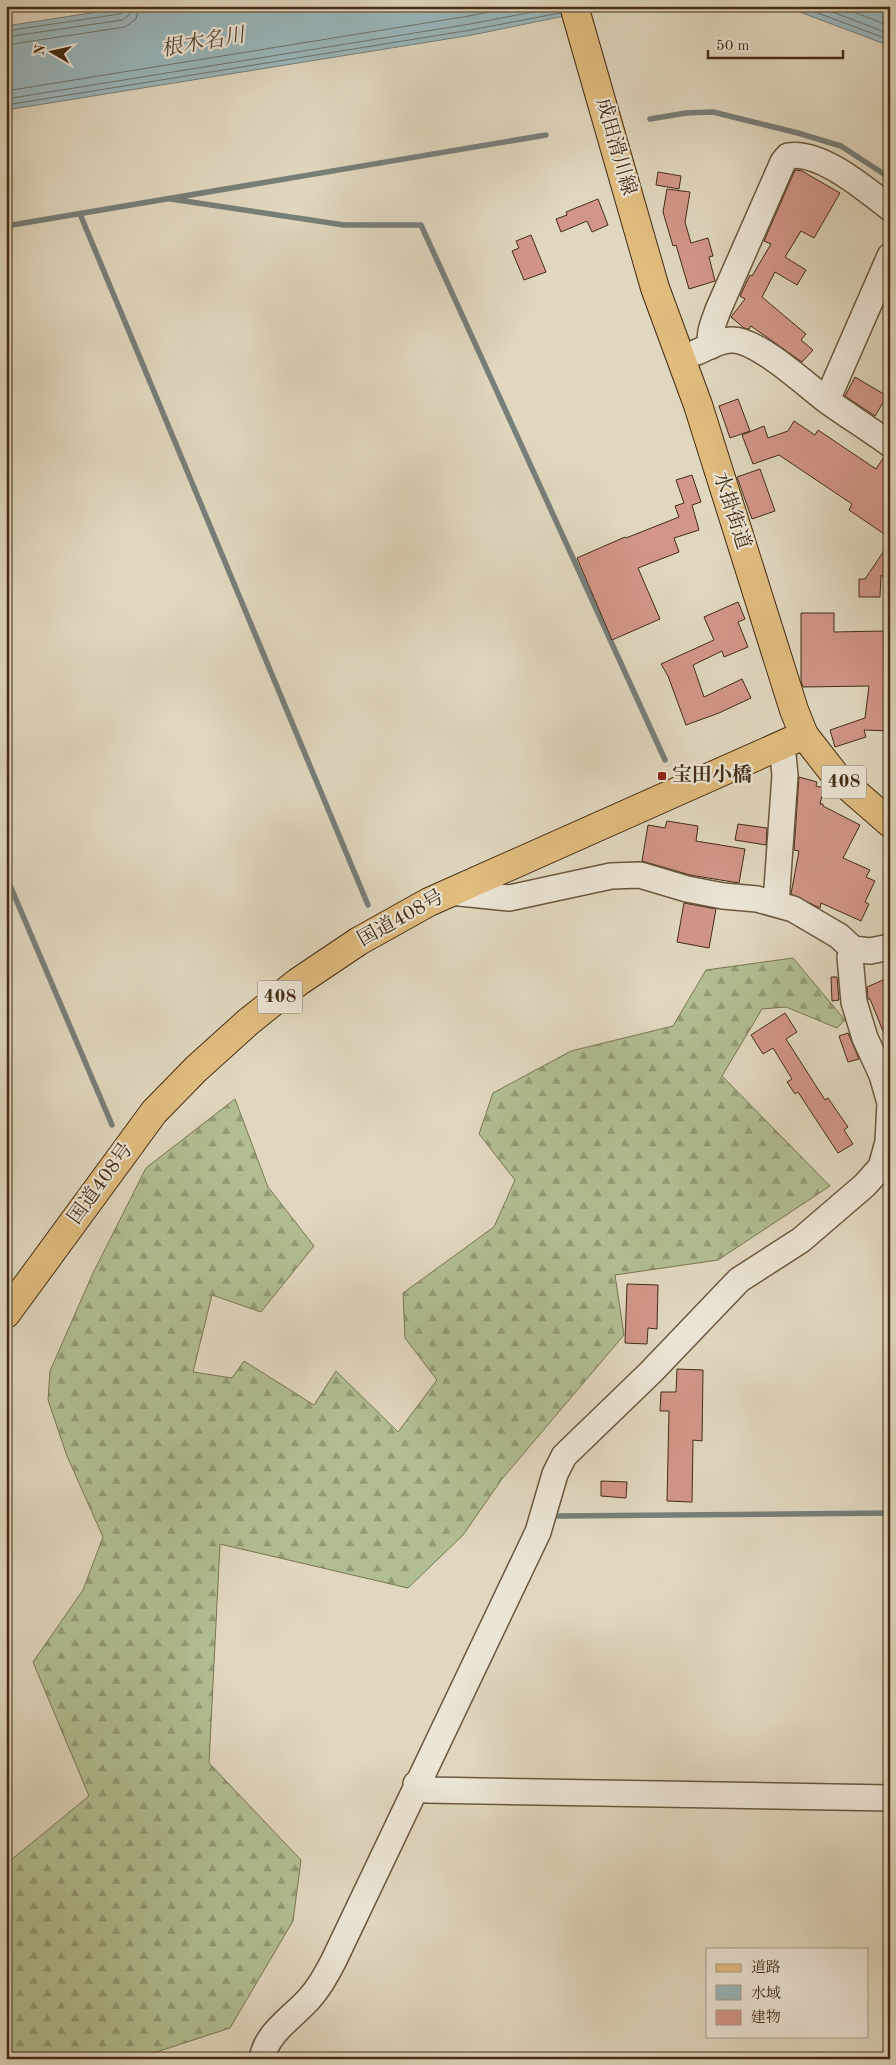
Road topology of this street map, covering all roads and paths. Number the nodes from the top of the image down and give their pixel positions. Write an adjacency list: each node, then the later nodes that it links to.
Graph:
1 (574, 6): 4 (main road, 成田滑川線)
2 (890, 208): 5 (street)
3 (890, 256): 7 (street)
4 (655, 288): 6 (main road, 水掛街道)
5 (710, 346): 6 (street); 7 (street)
6 (680, 359): 9 (main road, 水掛街道)
7 (827, 400): 8 (street)
8 (890, 444)
9 (793, 740): 10 (main road, 408); 11 (main road, 国道408号 / 408); 12 (street)
10 (890, 823)
11 (450, 892): 12 (street); 15 (main road, 国道408号 / 408)
12 (776, 903): 14 (street)
13 (890, 947): 14 (street)
14 (853, 949): 16 (street)
15 (6, 1314)
16 (416, 1784): 17 (street); 18 (street)
17 (890, 1798)
18 (262, 2059)

